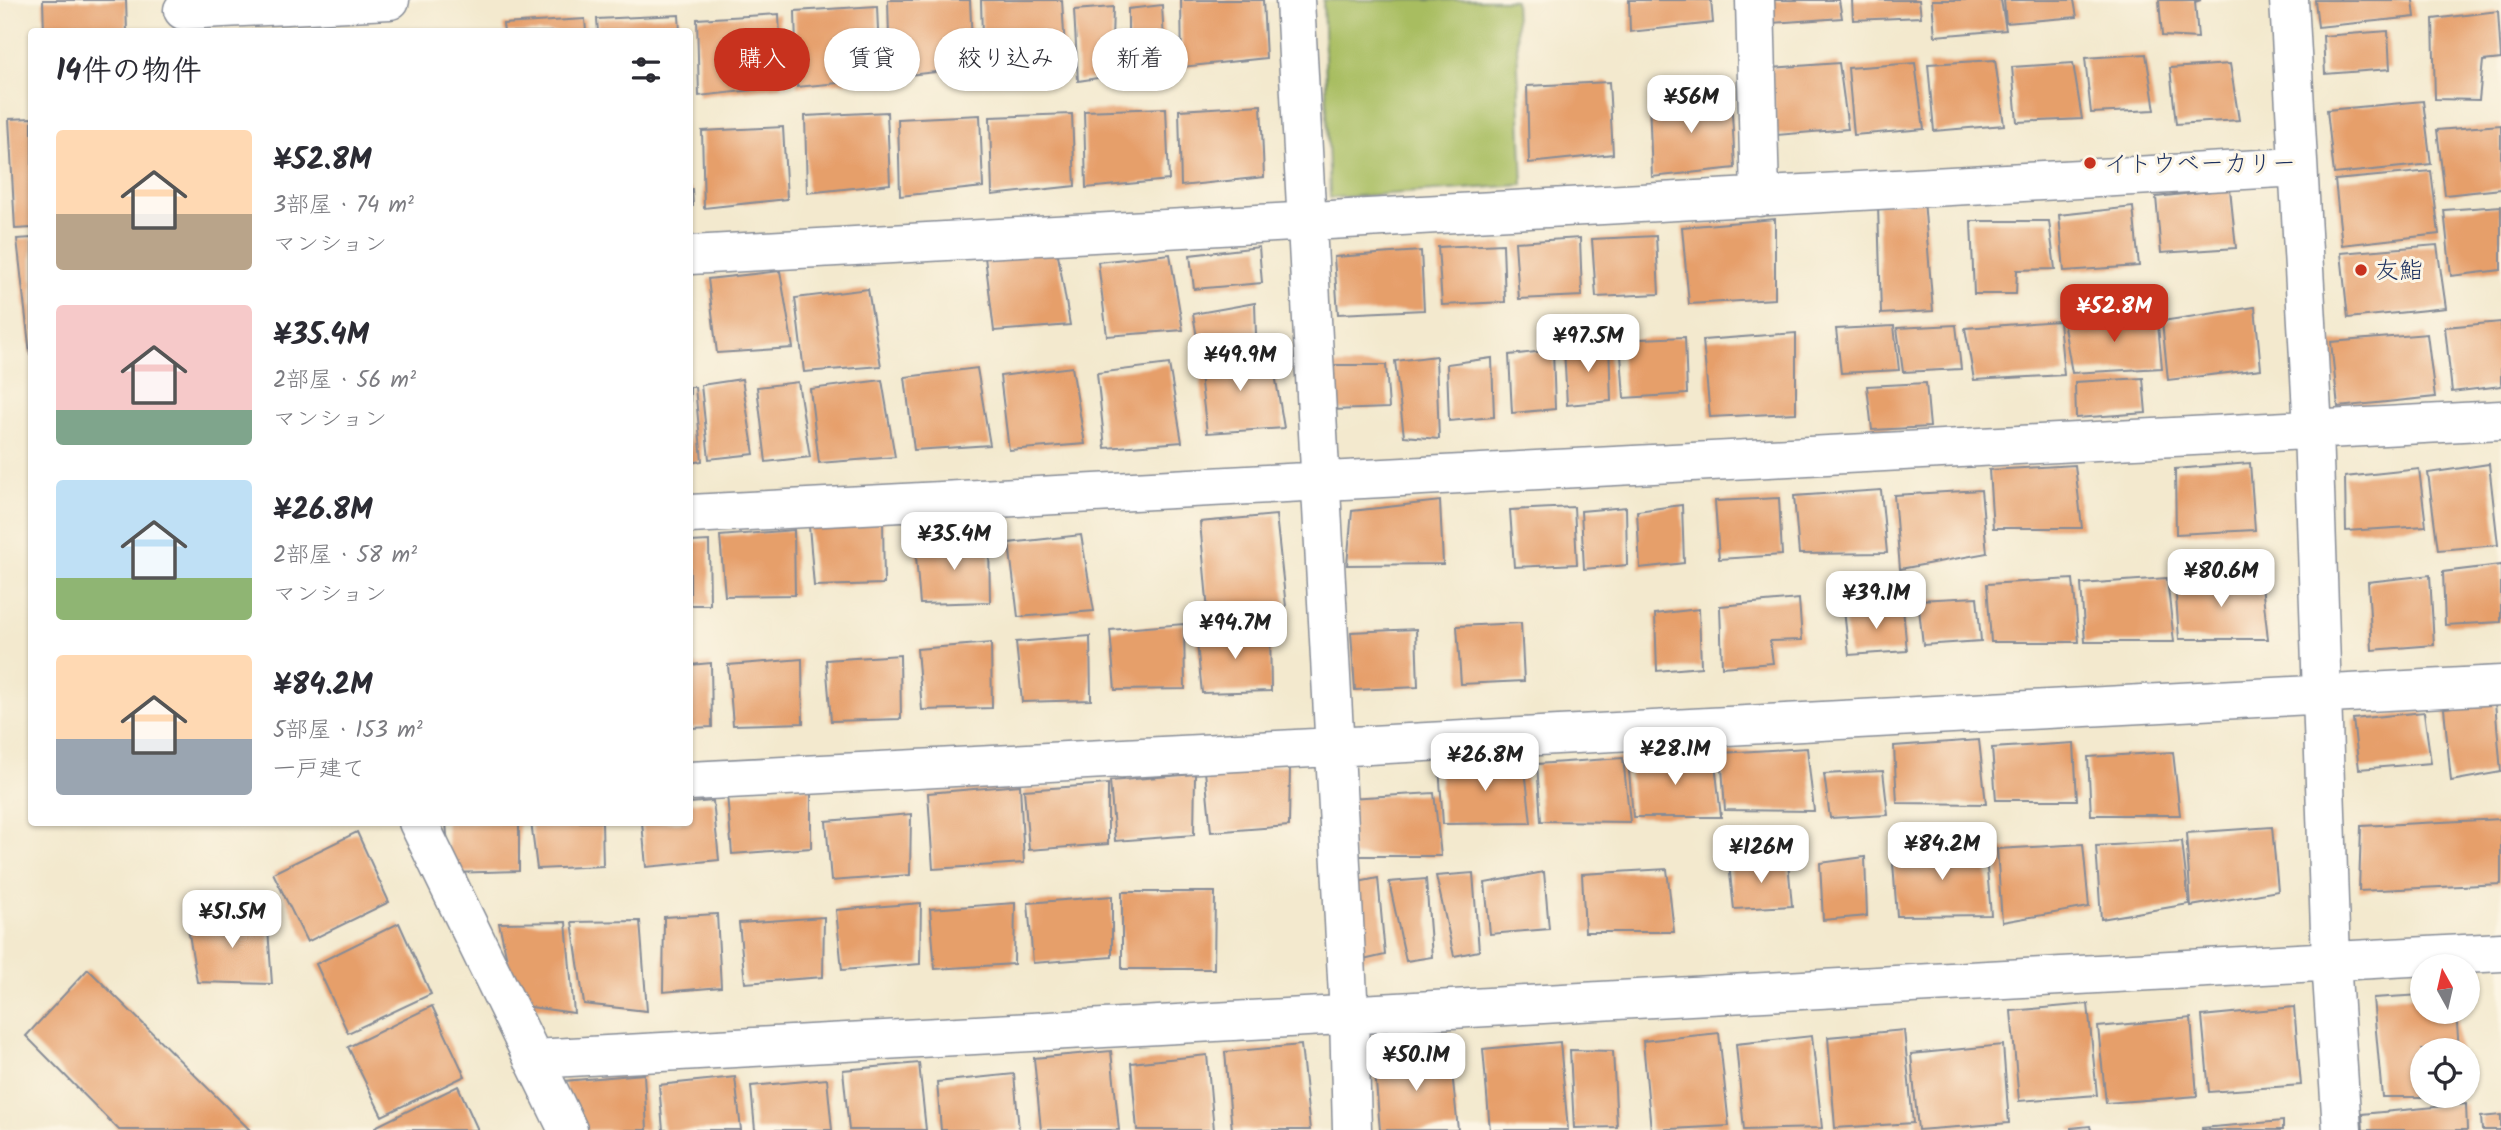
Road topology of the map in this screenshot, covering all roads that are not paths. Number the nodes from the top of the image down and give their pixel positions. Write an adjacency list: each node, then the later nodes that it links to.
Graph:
1 (390, 0): 5 (street)
2 (1295, 0): 8 (street)
3 (1755, 0): 7 (street)
4 (2289, 0): 6 (street)
5 (183, 14)
6 (2298, 167): 7 (street); 11 (street)
7 (1760, 197): 8 (street)
8 (1305, 223): 9 (street); 12 (street)
9 (693, 255)
10 (2501, 419): 11 (street)
11 (2313, 430): 12 (street); 15 (street)
12 (1321, 481): 13 (street); 16 (street)
13 (693, 514)
14 (2501, 685): 15 (street)
15 (2322, 694): 16 (street); 20 (street)
16 (1334, 747): 17 (street); 21 (street)
17 (693, 780)
18 (420, 826): 22 (street)
19 (2501, 952): 20 (street)
20 (2331, 960): 21 (street); 25 (street)
21 (1349, 1015): 22 (street); 24 (street)
22 (533, 1059): 23 (street)
23 (568, 1130)
24 (1352, 1130)
25 (2342, 1130)

